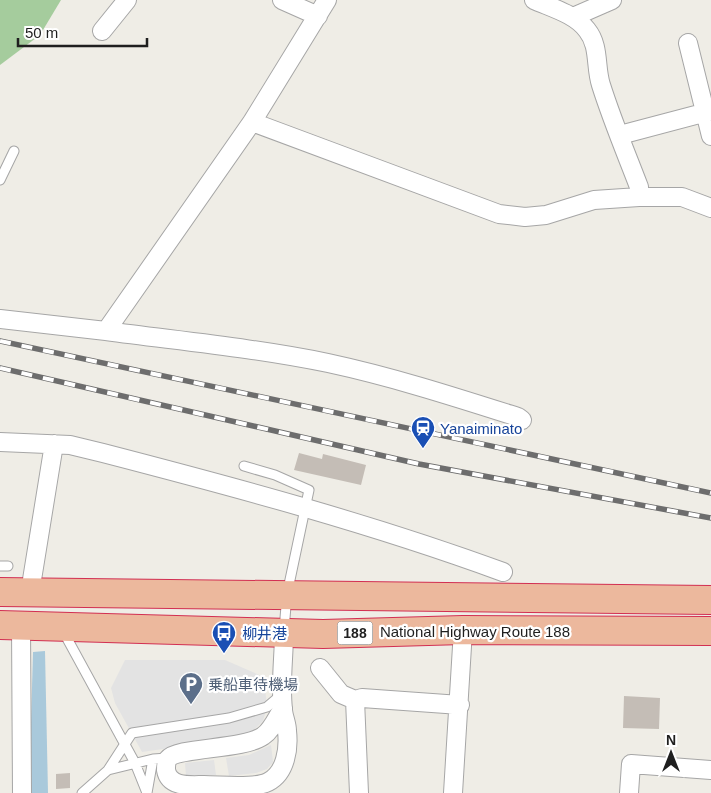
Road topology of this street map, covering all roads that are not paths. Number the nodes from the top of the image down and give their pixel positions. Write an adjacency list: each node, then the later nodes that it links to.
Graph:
1 (127, 0): 8 (street)
2 (282, 0): 6 (street)
3 (328, 0): 6 (street)
4 (534, 0): 7 (street)
5 (612, 0): 7 (street)
6 (318, 16): 11 (street)
7 (573, 17): 12 (street)
8 (102, 30)
9 (688, 43): 10 (street)
10 (708, 112): 12 (street); 13 (street)
11 (252, 122): 16 (street); 19 (street)
12 (620, 135): 16 (street)
13 (711, 136)
14 (14, 151): 15 (lane)
15 (0, 180)
16 (639, 198): 17 (street)
17 (711, 208)
18 (0, 319): 19 (street)
19 (106, 331): 20 (street)
20 (522, 420)
21 (0, 442): 22 (street)
22 (54, 444): 24 (street); 27 (street)
23 (244, 466): 24 (lane)
24 (306, 507): 25 (street); 28 (lane)
25 (503, 572)
26 (0, 592): 27 (highway)
27 (30, 592): 28 (highway)
28 (287, 594): 29 (highway); 34 (lane)
29 (711, 600)
30 (10, 625): 31 (highway, National Highway Route 188 / 188); 45 (street)
31 (59, 626): 34 (highway, National Highway Route 188 / 188); 39 (lane)
32 (463, 630): 33 (highway, National Highway Route 188 / 188); 34 (highway, National Highway Route 188 / 188); 38 (street)
33 (711, 631)
34 (284, 633): 37 (street)
35 (320, 668): 36 (street)
36 (355, 700): 38 (street); 49 (street)
37 (283, 701): 39 (lane); 40 (street); 44 (street)
38 (460, 704): 50 (street)
39 (124, 744): 41 (lane); 42 (lane)
40 (161, 759): 41 (lane); 44 (street); 47 (lane)
41 (135, 763): 42 (lane); 47 (lane)
42 (108, 770): 46 (lane)
43 (711, 770): 51 (street)
44 (279, 773): 48 (street)
45 (22, 793)
46 (82, 793)
47 (147, 793)
48 (280, 793)
49 (359, 793)
50 (453, 793)
51 (628, 793)

